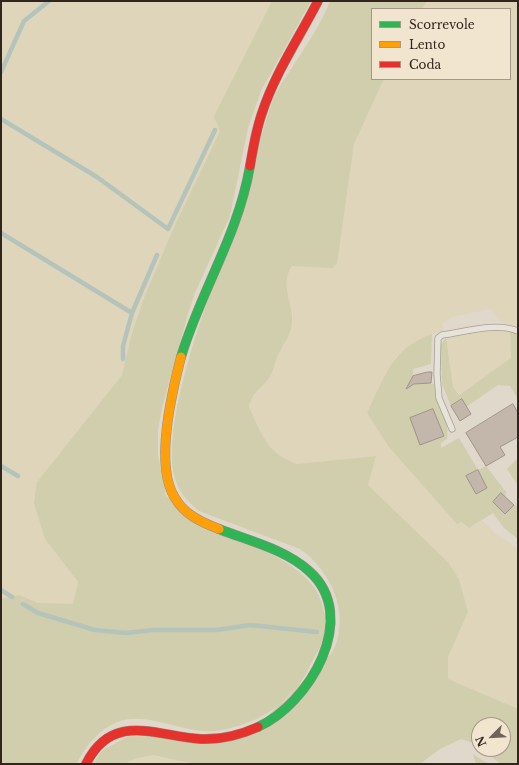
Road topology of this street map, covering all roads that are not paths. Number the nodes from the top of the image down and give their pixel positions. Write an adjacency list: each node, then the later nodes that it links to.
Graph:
1 (318, 1): 4 (street)
2 (518, 331): 3 (lane)
3 (452, 429)
4 (86, 764)

